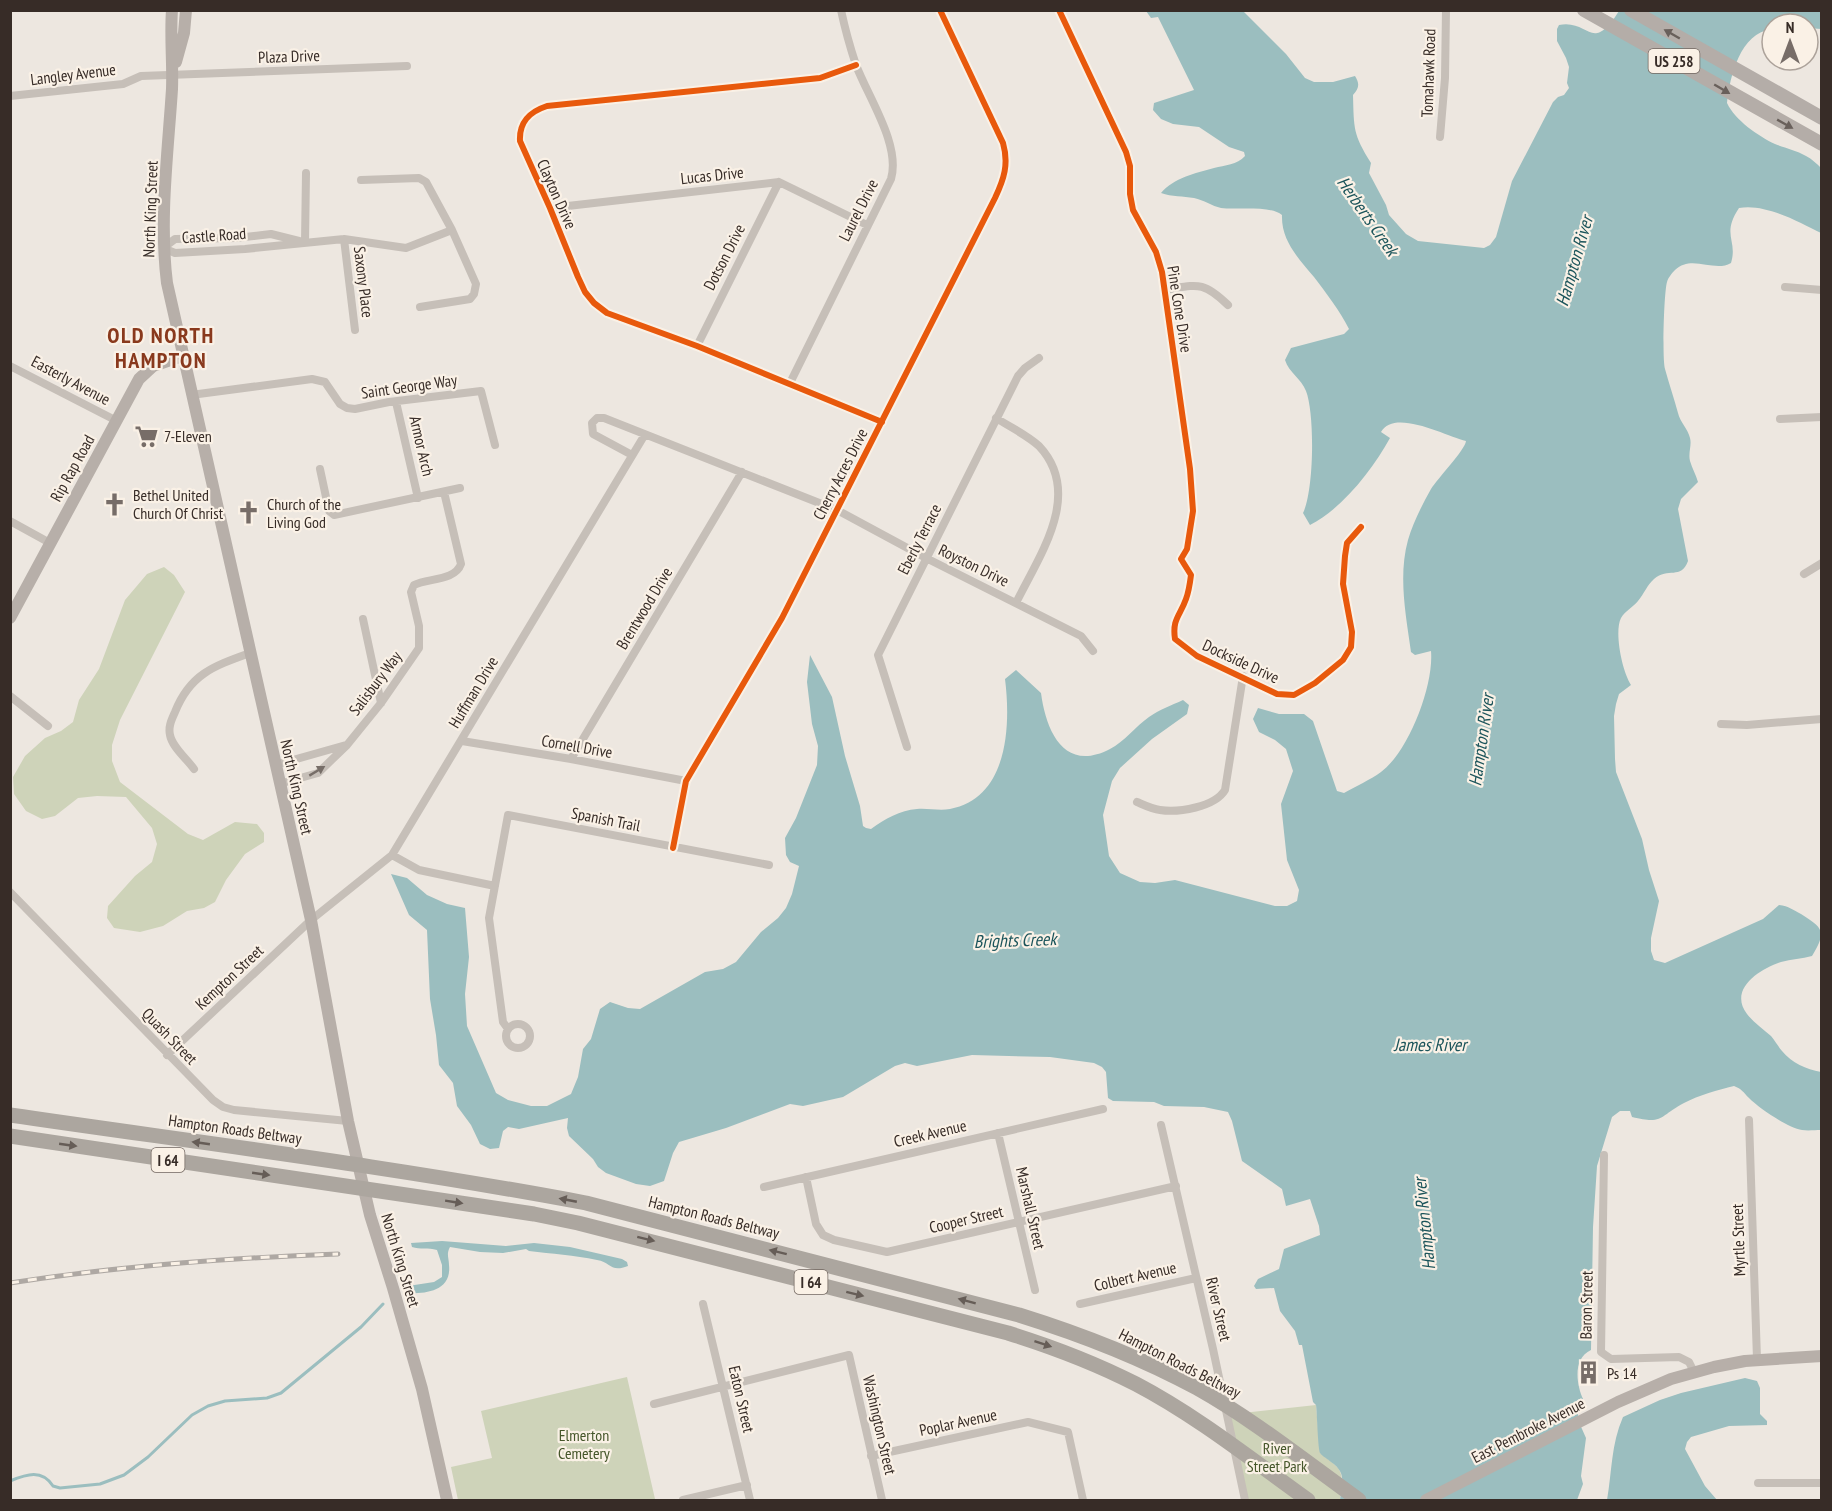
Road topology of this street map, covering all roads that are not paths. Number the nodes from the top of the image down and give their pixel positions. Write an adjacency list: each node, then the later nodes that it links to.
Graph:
1 (172, 10): 11 (main road, North King Street)
2 (186, 10): 11 (main road, North King Street)
3 (841, 10): 9 (street, Laurel Drive)
4 (940, 10): 42 (street, Cherry Acres Drive)
5 (1059, 10): 26 (street, Pine Cone Drive)
6 (1446, 10): 14 (street, Tomahawk Road)
7 (1584, 10): 15 (main road, US 258, one-way to 15)
8 (1631, 10): 13 (main road, US 258, one-way to 8)
9 (856, 65): 19 (street, Clayton Drive); 20 (street, Laurel Drive)
10 (407, 66): 11 (street, Plaza Drive)
11 (173, 75): 12 (street, Langley Avenue); 24 (main road, North King Street)
12 (10, 96)
13 (1821, 118)
14 (1440, 137)
15 (1821, 144)
16 (306, 173): 23 (street)
17 (361, 180): 21 (street)
18 (779, 182): 19 (street, Lucas Drive); 20 (street); 31 (street, Dotson Drive)
19 (550, 208): 31 (street, Clayton Drive)
20 (867, 225): 35 (street, Laurel Drive)
21 (452, 230): 22 (street, Castle Road); 29 (street)
22 (344, 239): 23 (street, Castle Road); 30 (street, Saxony Place)
23 (305, 242): 24 (street, Castle Road); 24 (street, Castle Road)
24 (163, 248): 32 (main road, North King Street)
25 (1785, 287): 27 (street)
26 (1164, 290): 28 (street); 56 (street, Pine Cone Drive)
27 (1821, 290)
28 (1228, 304)
29 (420, 307)
30 (355, 330)
31 (697, 346): 35 (street, Clayton Drive)
32 (182, 356): 36 (main road, North King Street); 41 (main road, Rip Rap Road)
33 (1040, 358): 39 (street, Eberly Terrace)
34 (10, 366): 41 (street, Easterly Avenue)
35 (790, 383): 42 (street, Clayton Drive)
36 (191, 395): 37 (street, Saint George Way); 63 (main road, North King Street)
37 (396, 402): 44 (street, Saint George Way); 50 (street, Armor Arch)
38 (1821, 417): 40 (street)
39 (996, 418): 55 (street, Eberly Terrace); 59 (street)
40 (1780, 419)
41 (117, 421): 54 (main road, Rip Rap Road)
42 (882, 422): 51 (street, Cherry Acres Drive)
43 (644, 435): 45 (street, Huffman Drive); 45 (street); 47 (street)
44 (495, 445)
45 (632, 455): 70 (street, Huffman Drive)
46 (320, 469): 50 (street)
47 (742, 472): 51 (street); 73 (street, Brentwood Drive)
48 (460, 488): 49 (street)
49 (444, 492): 50 (street); 66 (street, Salisbury Way)
50 (418, 498)
51 (837, 510): 55 (street, Royston Drive); 76 (street, Cherry Acres Drive)
52 (10, 521): 54 (street)
53 (1360, 527): 64 (street, Dockside Drive)
54 (50, 543): 60 (main road, Rip Rap Road)
55 (926, 558): 59 (street, Royston Drive); 72 (street, Eberly Terrace)
56 (1181, 559): 64 (street, Dockside Drive)
57 (1821, 563): 58 (street)
58 (1804, 574)
59 (1016, 603): 62 (street, Royston Drive)
60 (10, 618)
61 (363, 619): 66 (street)
62 (1093, 651)
63 (250, 653): 74 (main road, North King Street); 75 (street)
64 (1243, 676): 78 (street)
65 (10, 696): 69 (street)
66 (381, 703): 71 (street, Salisbury Way)
67 (1821, 719): 68 (street)
68 (1721, 724)
69 (48, 726)
70 (462, 741): 73 (street, Cornell Drive); 80 (street, Huffman Drive)
71 (347, 745): 74 (street); 77 (street, Salisbury Way, one-way to 71)
72 (907, 747)
73 (571, 759): 76 (street, Cornell Drive)
74 (275, 765): 77 (main road, North King Street)
75 (195, 769)
76 (686, 781): 79 (street, Cherry Acres Drive)
77 (279, 784): 84 (main road, North King Street)
78 (1137, 802)
79 (673, 848): 81 (street, Spanish Trail); 82 (street, Spanish Trail)
80 (392, 855): 82 (street); 84 (street, Huffman Drive)
81 (769, 865)
82 (495, 886): 85 (street, Spanish Trail)
83 (10, 892): 86 (street, Quash Street)
84 (311, 920): 86 (street, Kempton Street); 90 (main road, North King Street)
85 (508, 1029)
86 (167, 1055): 90 (street, Quash Street)
87 (1103, 1108): 92 (street, Creek Avenue)
88 (10, 1115): 119 (highway, Hampton Roads Beltway / I 64, one-way to 88)
89 (1749, 1120): 104 (street, Myrtle Street)
90 (348, 1121): 112 (main road, North King Street)
91 (1161, 1125): 96 (street, River Street)
92 (998, 1133): 95 (street, Creek Avenue); 98 (street, Marshall Street)
93 (10, 1136): 118 (highway, I 64, one-way to 118)
94 (1605, 1155): 105 (street, Baron Street)
95 (806, 1177): 97 (street, Creek Avenue); 98 (street, Cooper Street)
96 (1176, 1186): 98 (street, Cooper Street); 99 (street, River Street)
97 (764, 1187)
98 (1019, 1222): 100 (street, Marshall Street)
99 (1197, 1278): 101 (street, Colbert Avenue); 117 (street, River Street)
100 (1035, 1290)
101 (1080, 1304)
102 (703, 1305): 106 (street, Eaton Street)
103 (1821, 1356): 104 (main road, East Pembroke Avenue)
104 (1757, 1359): 105 (main road, East Pembroke Avenue)
105 (1694, 1372): 120 (main road, East Pembroke Avenue)
106 (724, 1387): 107 (street); 108 (street, Washington Street); 111 (street, Eaton Street)
107 (654, 1404)
108 (872, 1456): 115 (street, Washington Street); 116 (street, Poplar Avenue)
109 (1758, 1483): 110 (street)
110 (1821, 1483)
111 (747, 1485): 113 (street); 114 (street, Eaton Street)
112 (447, 1500)
113 (683, 1500)
114 (750, 1500)
115 (882, 1500)
116 (1083, 1500)
117 (1245, 1500)
118 (1308, 1500)
119 (1359, 1500)
120 (1426, 1500)

